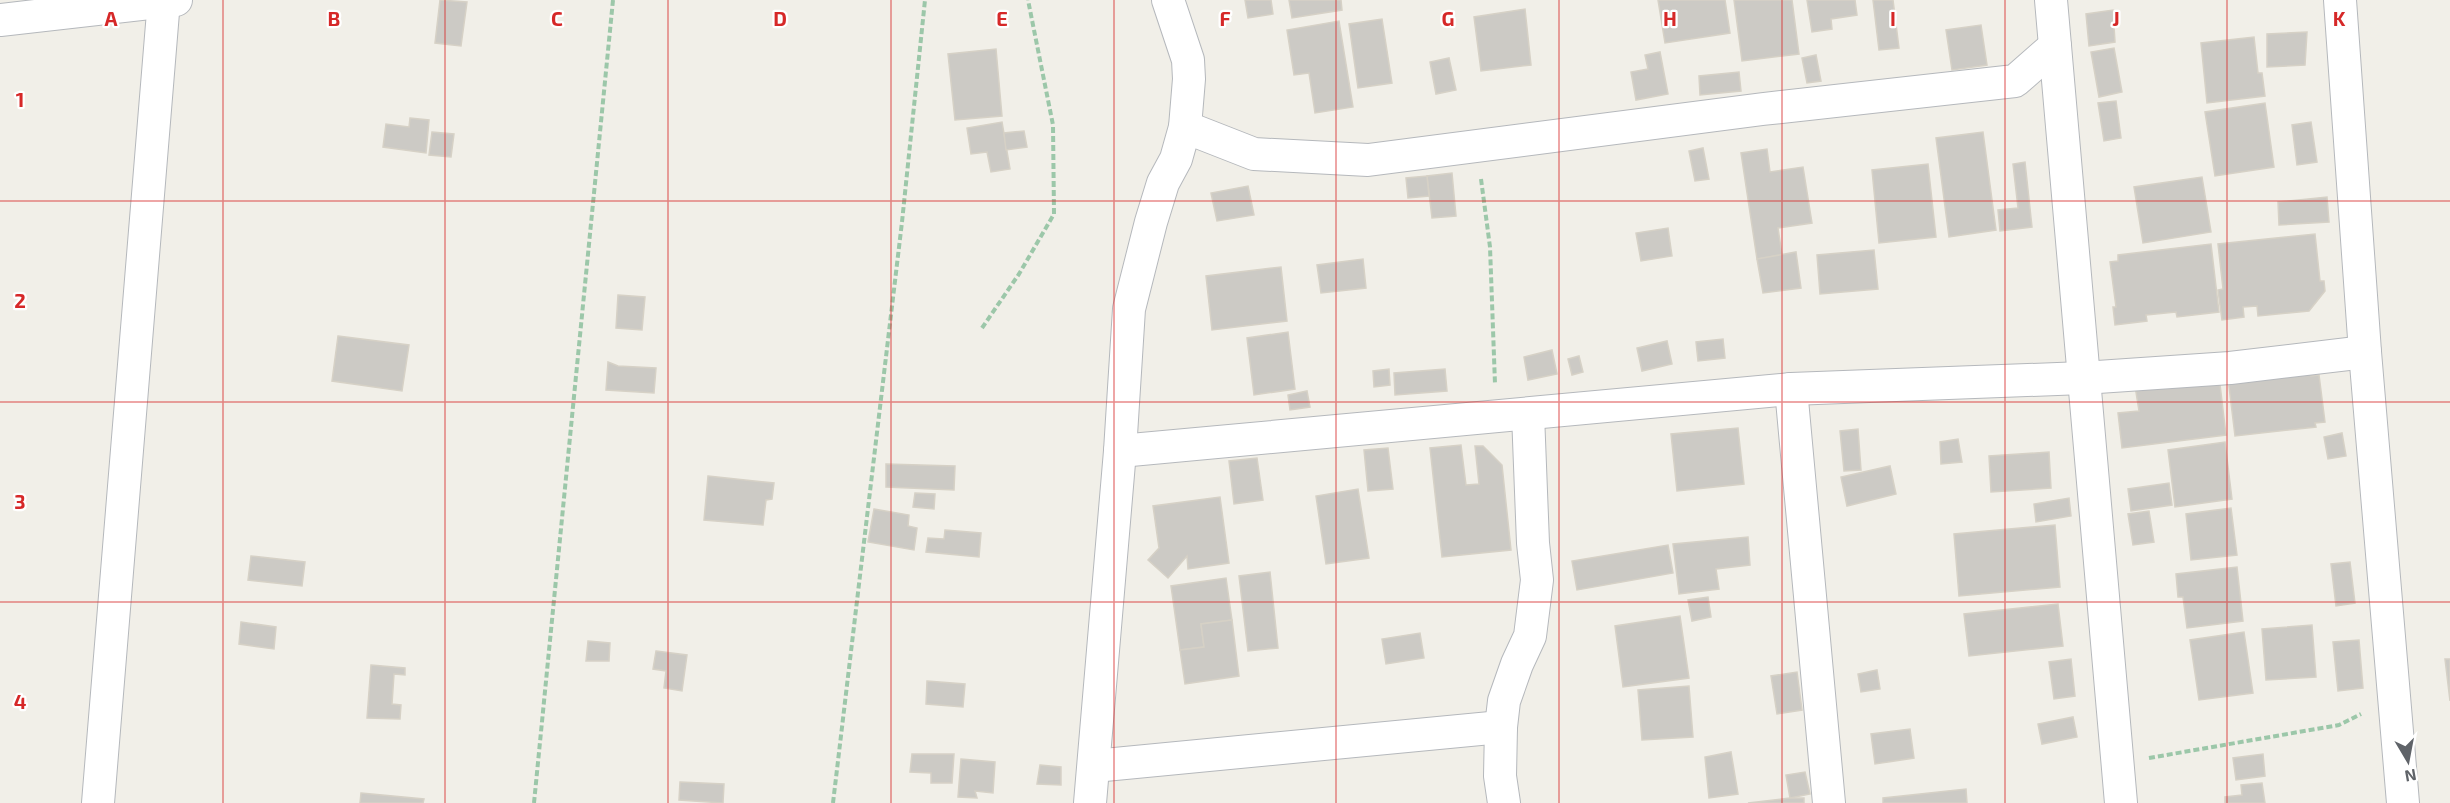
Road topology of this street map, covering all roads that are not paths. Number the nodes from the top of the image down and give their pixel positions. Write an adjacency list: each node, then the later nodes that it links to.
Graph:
1 (1168, 0): 7 (street)
2 (2051, 0): 6 (street)
3 (2340, 0): 8 (street)
4 (168, 1): 5 (street); 15 (street)
5 (0, 20)
6 (2055, 46): 7 (street); 9 (street)
7 (1185, 127): 12 (street)
8 (2365, 352): 9 (street); 20 (street)
9 (2083, 378): 10 (street); 19 (street)
10 (1791, 390): 11 (street); 18 (street)
11 (1528, 414): 12 (street); 13 (street)
12 (1120, 451): 14 (street)
13 (1500, 727): 14 (street); 17 (street)
14 (1095, 766): 16 (street)
15 (98, 803)
16 (1090, 803)
17 (1504, 803)
18 (1829, 803)
19 (2121, 803)
20 (2403, 803)

